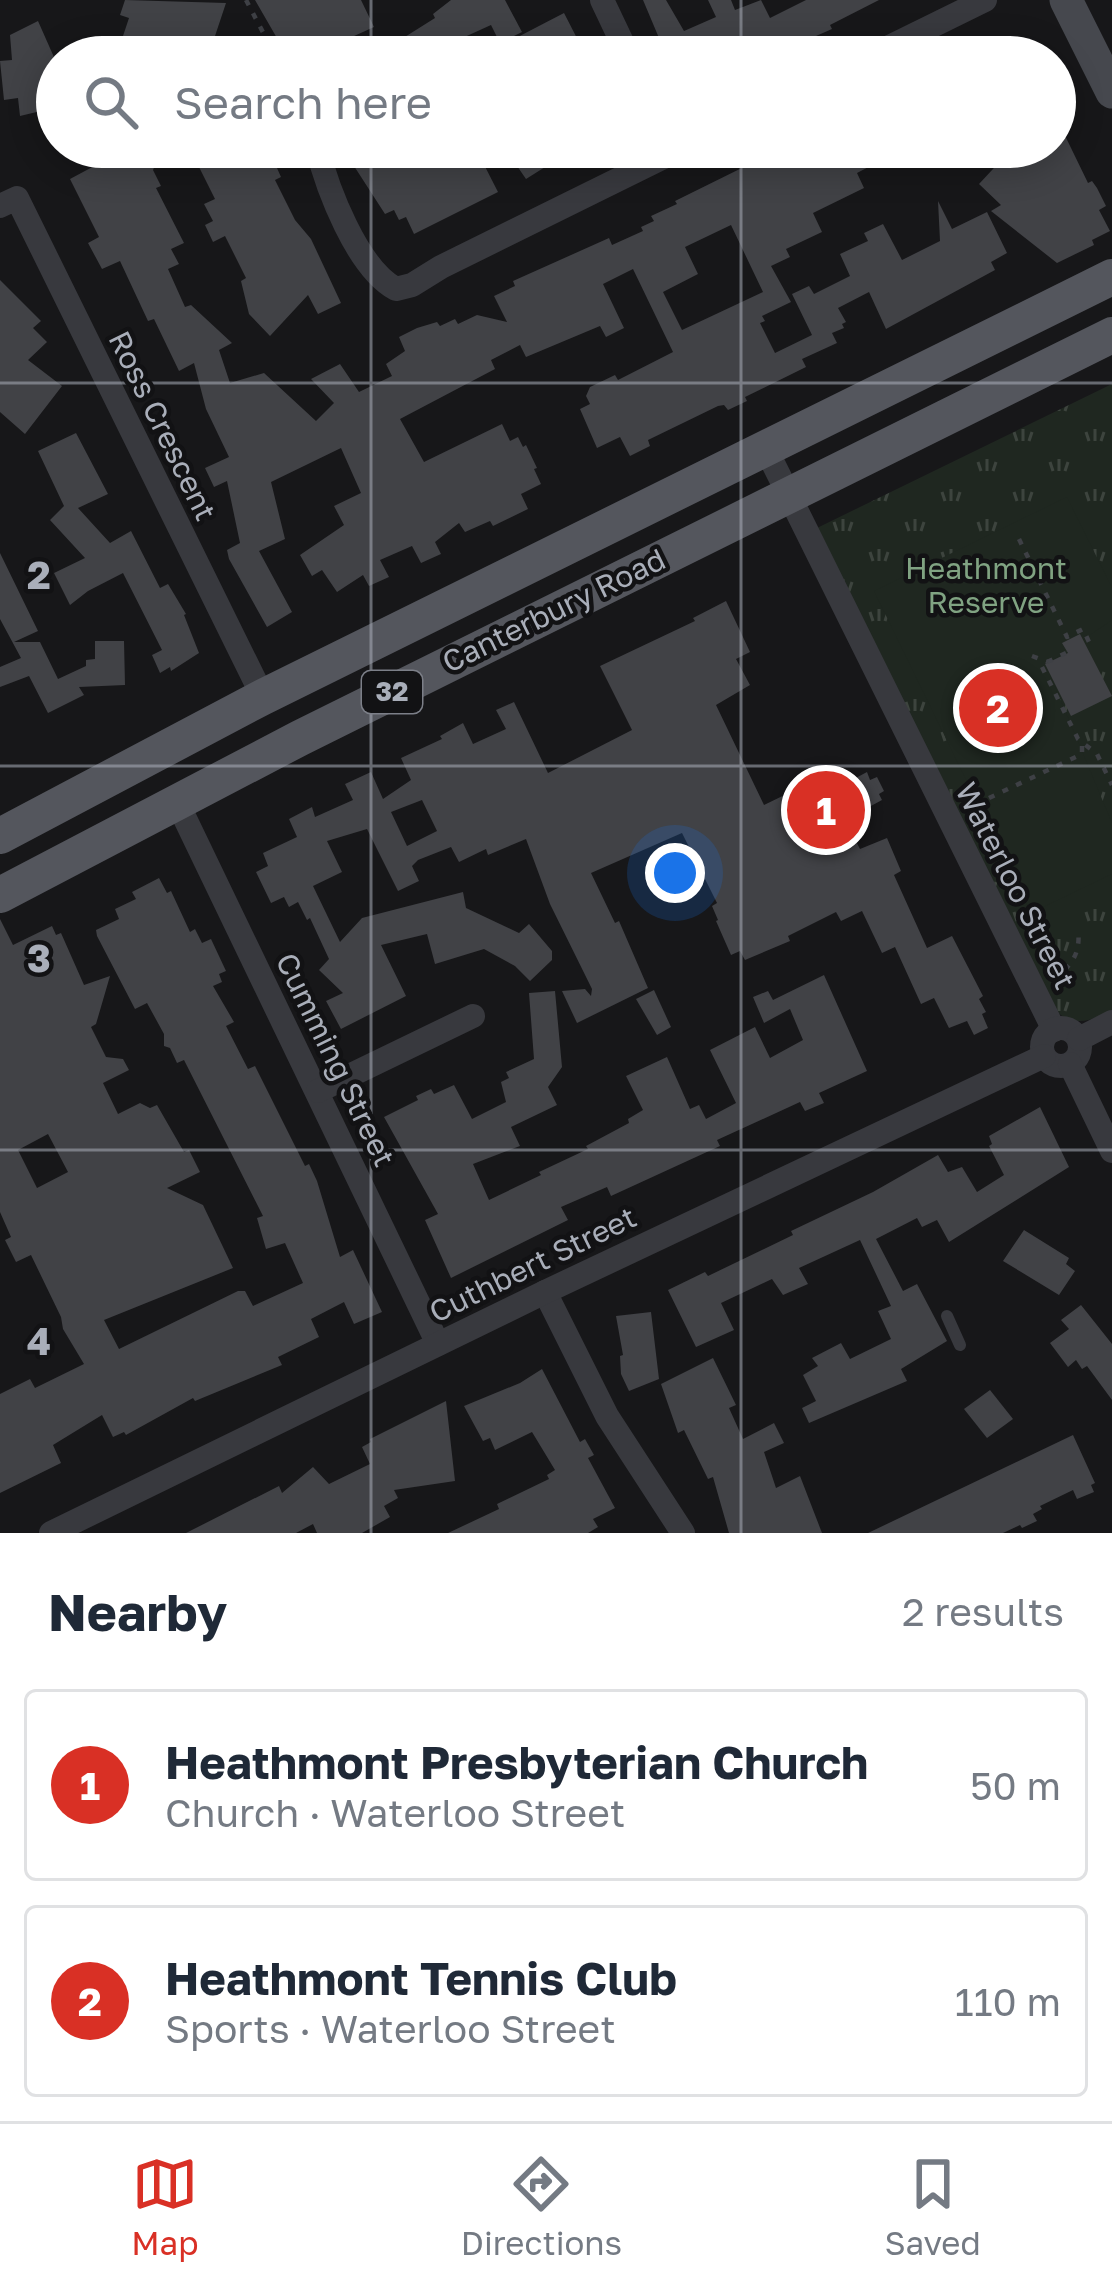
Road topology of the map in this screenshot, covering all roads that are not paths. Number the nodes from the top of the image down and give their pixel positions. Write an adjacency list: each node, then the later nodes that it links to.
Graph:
1 (602, 0): 4 (street)
2 (986, 0): 5 (street)
3 (1066, 0): 6 (main road)
4 (619, 36)
5 (912, 36)
6 (1112, 92)
7 (324, 168): 8 (street)
8 (638, 168)
9 (0, 206): 14 (street, Ross Crescent)
10 (1112, 277): 12 (main road, Canterbury Road / 32)
11 (1112, 335): 13 (main road, Canterbury Road / 32)
12 (765, 447): 13 (street, Waterloo Street); 14 (main road, Canterbury Road / 32)
13 (788, 495): 15 (main road, Canterbury Road / 32); 20 (street, Waterloo Street)
14 (262, 697): 16 (main road, Canterbury Road / 32)
15 (177, 802): 17 (main road, Canterbury Road / 32); 24 (street, Cumming Street)
16 (0, 836)
17 (0, 895)
18 (472, 1016): 24 (street)
19 (1112, 1022): 21 (street)
20 (1054, 1030): 21 (street); 22 (street)
21 (1079, 1039): 23 (street)
22 (1044, 1055): 23 (street); 26 (street, Cuthbert Street)
23 (1070, 1064): 25 (street)
24 (318, 1091): 28 (street, Cumming Street)
25 (1112, 1151)
26 (545, 1292): 28 (street, Cuthbert Street); 31 (street)
27 (947, 1316): 29 (lane)
28 (438, 1344): 30 (street, Cuthbert Street)
29 (960, 1346)
30 (51, 1533)
31 (683, 1533)

